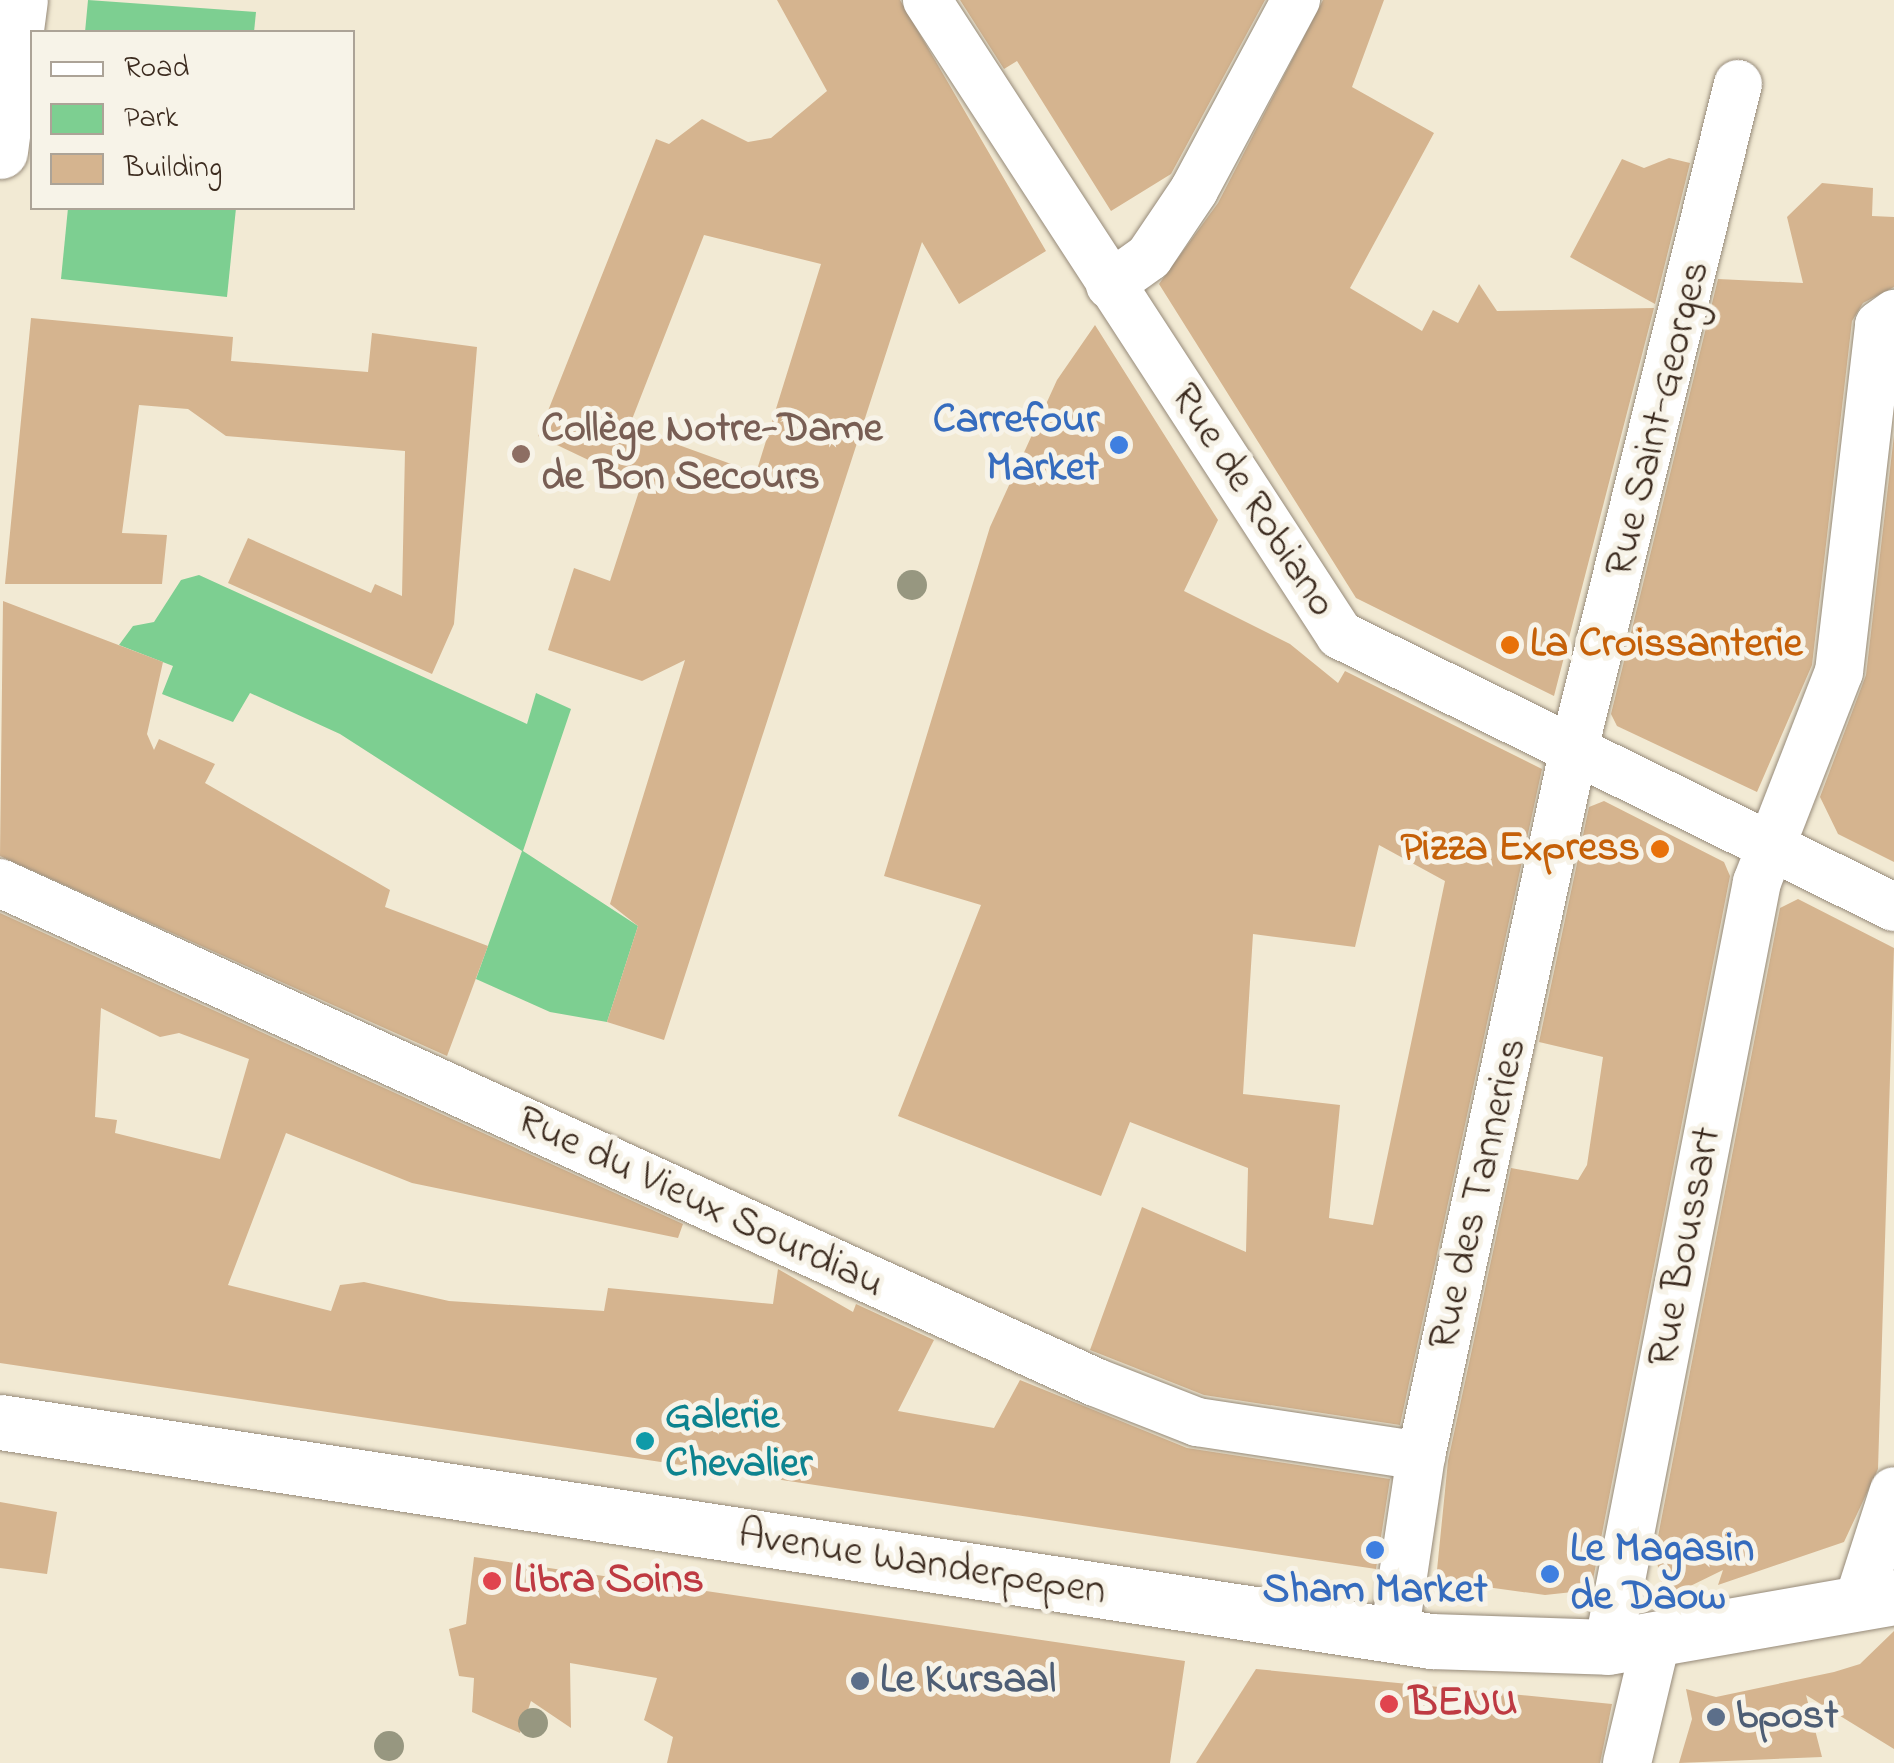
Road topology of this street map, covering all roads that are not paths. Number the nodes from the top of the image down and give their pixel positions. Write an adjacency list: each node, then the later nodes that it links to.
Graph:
1 (20, 0): 5 (main road)
2 (926, 0): 6 (street, Rue de Robiano)
3 (1296, 0): 6 (street)
4 (1738, 84): 8 (street, Rue Saint-Georges)
5 (0, 151)
6 (1110, 285): 8 (street, Rue de Robiano)
7 (1894, 314): 9 (street, Rue Boussart)
8 (1573, 753): 9 (street, Rue de Robiano); 13 (street, Rue des Tanneries)
9 (1770, 849): 11 (street, Rue de Robiano); 17 (street, Rue Boussart)
10 (0, 882): 13 (street, Rue du Vieux Sourdiau)
11 (1894, 907)
12 (0, 1422): 16 (main road, Avenue Wanderpepen)
13 (1421, 1456): 16 (street, Rue des Tanneries)
14 (1894, 1491): 15 (street)
15 (1877, 1596): 17 (main road, Avenue Wanderpepen)
16 (1394, 1636): 17 (main road, Avenue Wanderpepen)
17 (1632, 1644): 18 (street, Rue Boussart)
18 (1626, 1763)

